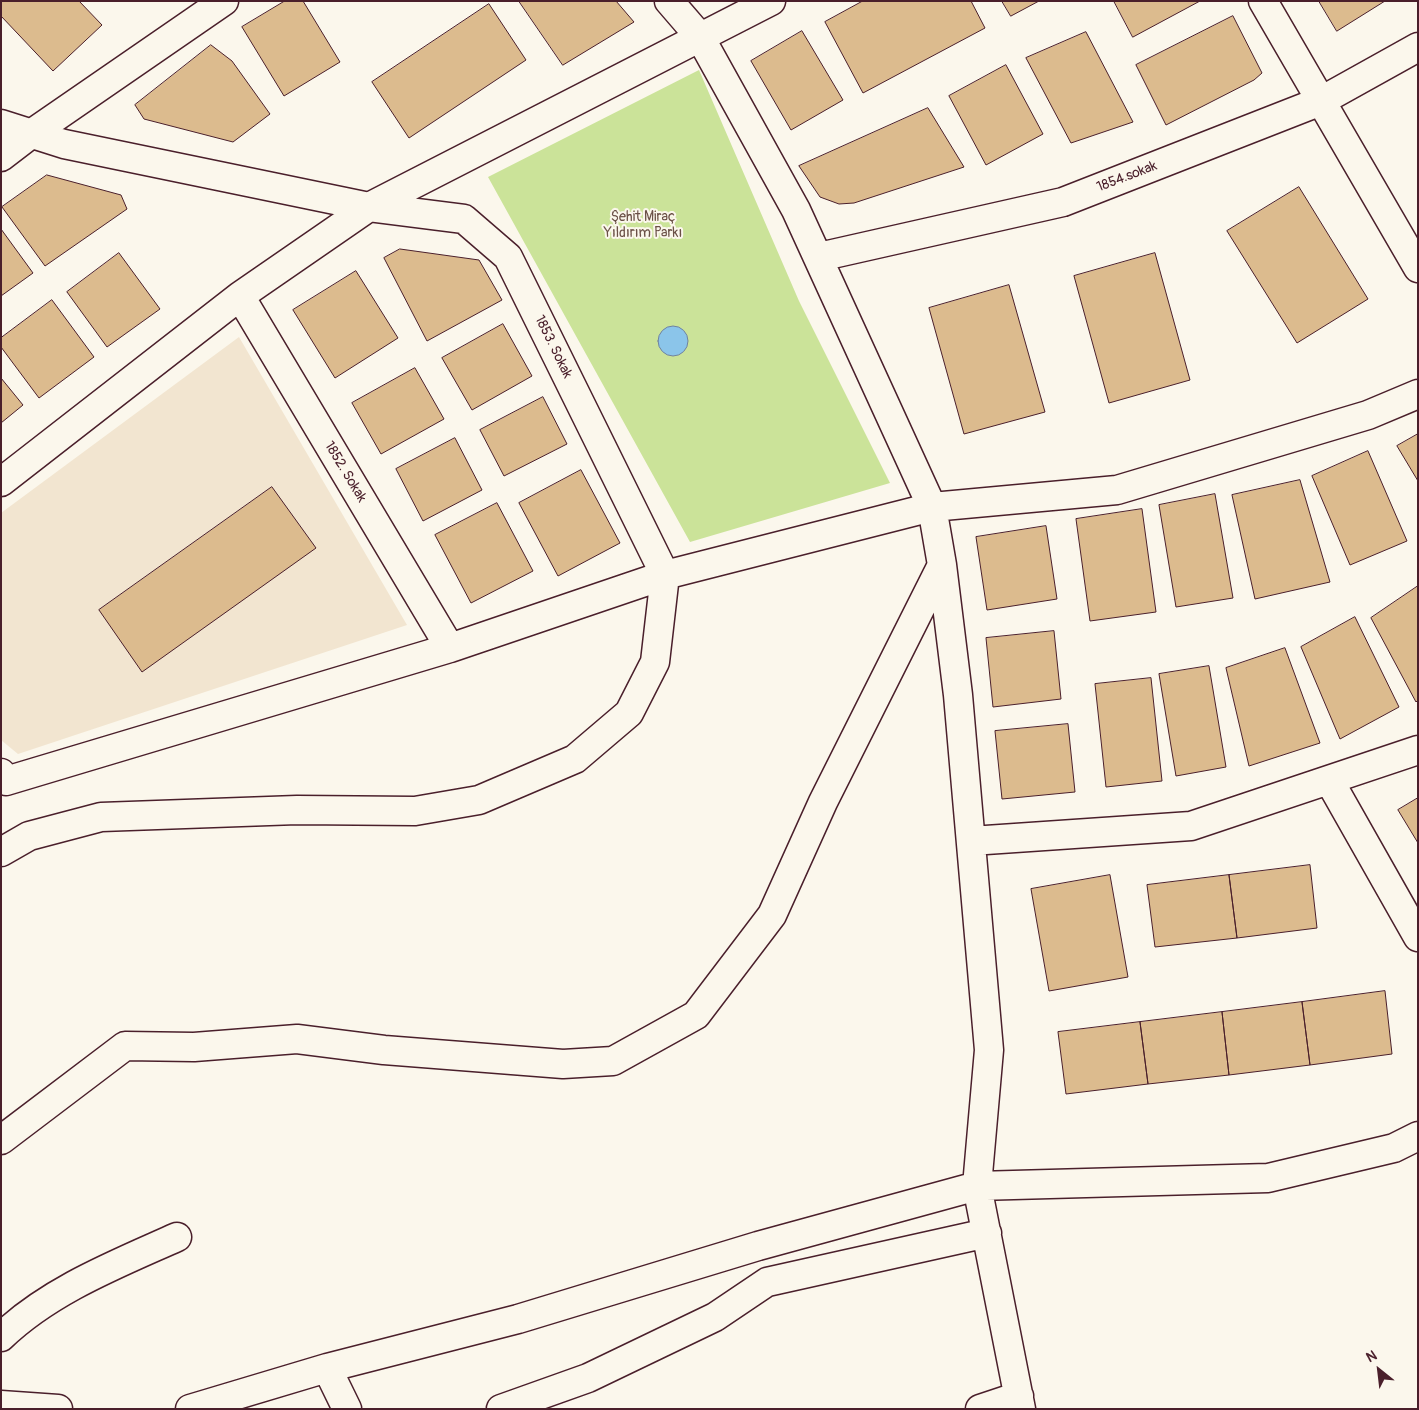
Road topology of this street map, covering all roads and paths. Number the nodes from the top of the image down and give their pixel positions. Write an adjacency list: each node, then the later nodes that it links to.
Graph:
1 (224, 1): 9 (street)
2 (669, 1): 5 (street)
3 (771, 1): 5 (street)
4 (1263, 1): 7 (street)
5 (700, 37): 11 (street); 12 (street)
6 (1418, 47): 7 (street, 1854.sokak)
7 (1321, 101): 12 (street, 1854.sokak); 13 (street)
8 (1, 124): 9 (street, 1853. Sokak)
9 (31, 134): 10 (street); 11 (street, 1853. Sokak)
10 (1, 158)
11 (369, 207): 14 (street); 19 (street, 1853. Sokak)
12 (819, 257): 17 (street)
13 (1418, 268)
14 (240, 296): 16 (street); 20 (street, 1852. Sokak)
15 (1418, 394): 17 (street)
16 (1, 482)
17 (932, 506): 18 (street); 19 (street)
18 (942, 565): 24 (street); 28 (street)
19 (665, 575): 20 (street); 25 (street)
20 (450, 648): 22 (street)
21 (1418, 750): 23 (street)
22 (1, 773)
23 (1328, 780): 24 (street); 26 (street)
24 (971, 841): 29 (street)
25 (1, 852)
26 (1418, 937)
27 (1418, 1136): 29 (street)
28 (1, 1140)
29 (977, 1186): 30 (street); 33 (street)
30 (987, 1234): 34 (street); 39 (street)
31 (177, 1237): 32 (street)
32 (1, 1337)
33 (327, 1368): 37 (street); 38 (street)
34 (1020, 1402): 40 (street)
35 (1, 1405): 36 (street)
36 (58, 1409)
37 (190, 1409)
38 (347, 1409)
39 (501, 1409)
40 (980, 1409)

